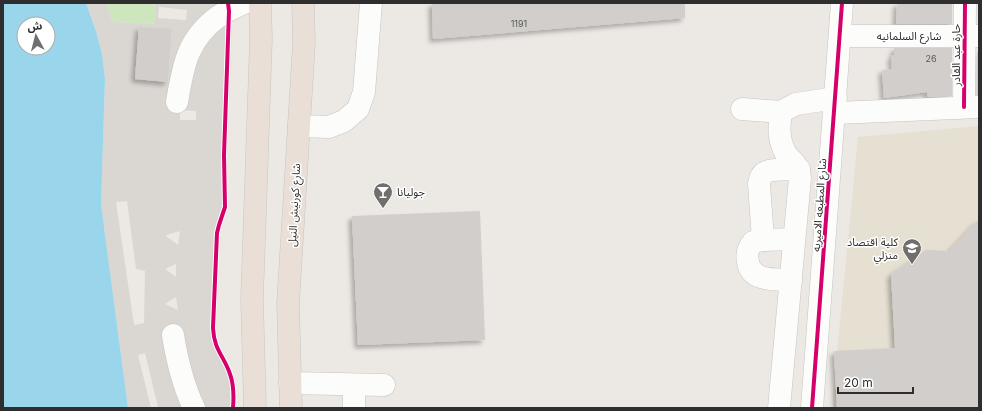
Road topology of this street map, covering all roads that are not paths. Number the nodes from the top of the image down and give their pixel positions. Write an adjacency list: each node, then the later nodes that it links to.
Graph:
1 (244, 3): 9 (street)
2 (260, 3): 24 (highway)
3 (302, 3): 14 (highway, شارع كورنيش النيل)
4 (371, 3): 14 (street)
5 (842, 3): 7 (street, شارع المطبعه الاميريه)
6 (965, 3): 8 (street, حارة عبد القادر)
7 (840, 36): 8 (street, شارع السلمانيه); 10 (street, شارع المطبعه الاميريه)
8 (972, 36): 11 (street, حارة عبد القادر)
9 (177, 102)
10 (835, 106): 11 (street); 13 (street); 28 (street, شارع المطبعه الاميريه)
11 (972, 107)
12 (742, 109): 13 (street)
13 (781, 112): 15 (street)
14 (299, 126): 20 (highway, شارع كورنيش النيل)
15 (799, 169): 16 (street); 17 (street)
16 (794, 239): 17 (street); 18 (street)
17 (763, 240): 18 (street)
18 (791, 280): 27 (street)
19 (173, 334): 23 (street)
20 (290, 383): 21 (street); 25 (highway, شارع كورنيش النيل)
21 (354, 385): 22 (street); 26 (street)
22 (384, 385)
23 (194, 408)
24 (255, 408)
25 (291, 408)
26 (354, 408)
27 (779, 408)
28 (812, 408)

